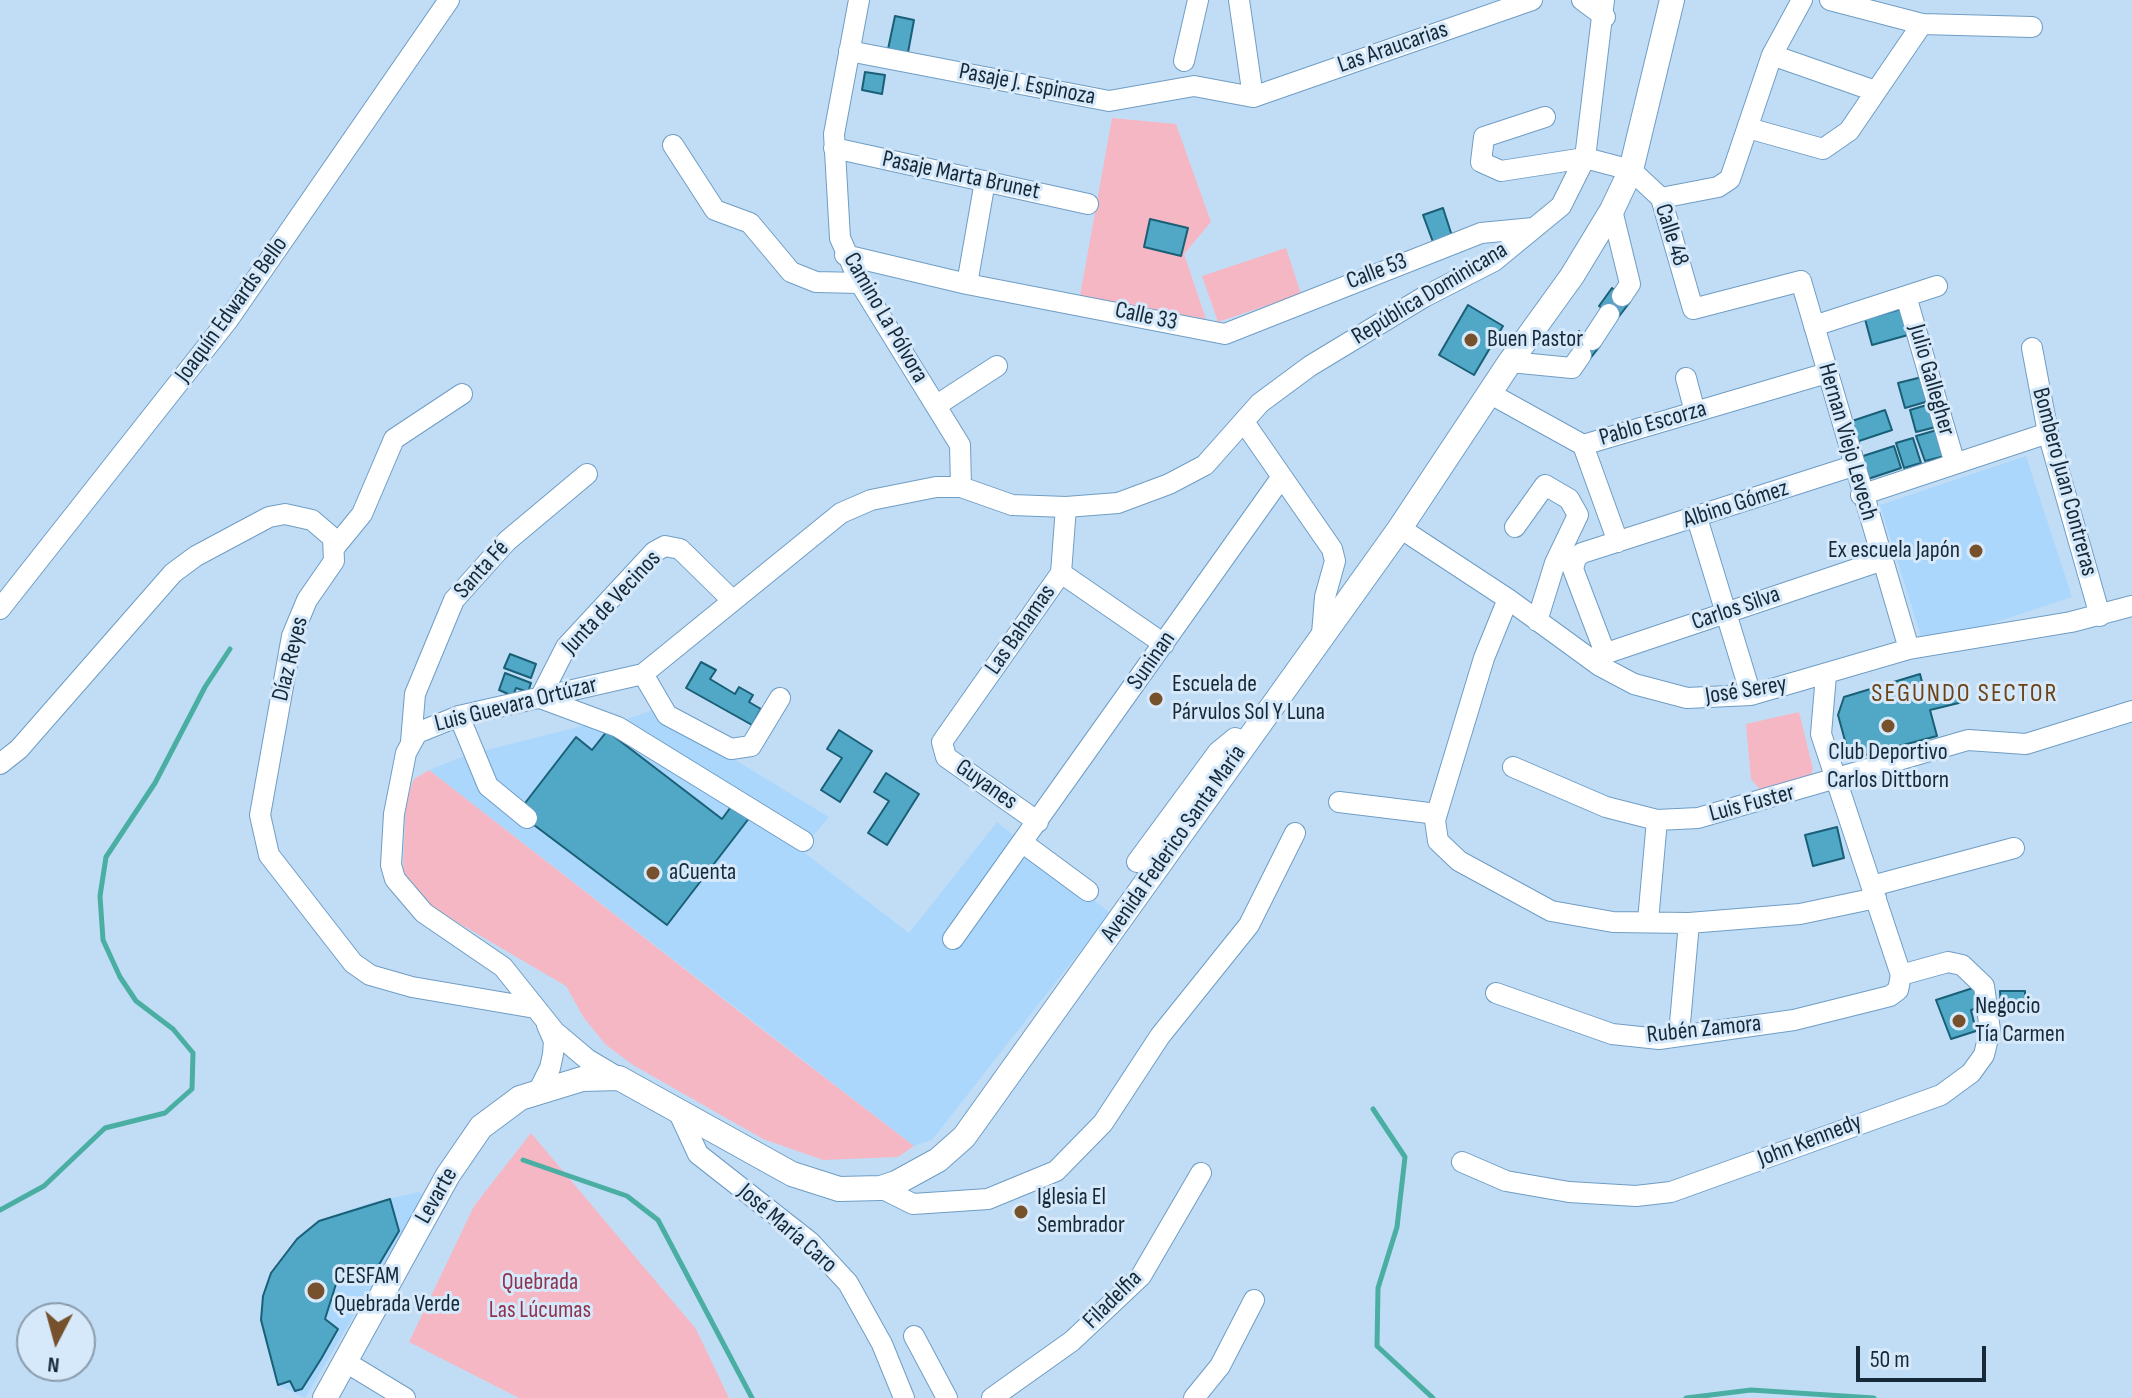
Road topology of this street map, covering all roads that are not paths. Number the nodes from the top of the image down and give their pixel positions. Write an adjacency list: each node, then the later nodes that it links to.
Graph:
1 (449, 0): 68 (street, Joaquín Edwards Bello)
2 (859, 0): 13 (street, Camino La Pólvora)
3 (1198, 0): 15 (street)
4 (1239, 0): 17 (street)
5 (1532, 0): 17 (street, Las Araucarias)
6 (1582, 0): 10 (street)
7 (1672, 0): 23 (main road, Avenida Federico Santa María)
8 (1802, 0): 14 (street)
9 (1830, 0): 11 (street)
10 (1604, 8): 22 (street, República Dominicana)
11 (1922, 24): 12 (street); 16 (street)
12 (2032, 27)
13 (849, 51): 17 (street, Pasaje J. Espinoza); 21 (street, Camino La Pólvora)
14 (1772, 55): 16 (street); 19 (street)
15 (1184, 61)
16 (1875, 91): 19 (street)
17 (1253, 97)
18 (1545, 117): 22 (street)
19 (1748, 128): 25 (street)
20 (673, 145): 31 (street)
21 (834, 148): 24 (street, Pasaje Marta Brunet); 29 (street, Camino La Pólvora)
22 (1585, 158): 23 (street, Calle 48); 28 (street, República Dominicana)
23 (1631, 170): 25 (street, Calle 48); 27 (main road, Avenida Federico Santa María)
24 (985, 181): 26 (street, Pasaje Marta Brunet); 32 (street)
25 (1661, 198): 30 (street, Calle 48)
26 (1088, 204)
27 (1612, 210): 34 (street); 40 (main road, Avenida Federico Santa María)
28 (1533, 228): 38 (street, Calle 53); 48 (street, República Dominicana)
29 (845, 255): 31 (street, Camino La Pólvora); 32 (street, Calle 33)
30 (1801, 281): 37 (street, Hernan Viejo Levech)
31 (860, 283): 46 (street, Camino La Pólvora)
32 (967, 284): 38 (street, Calle 33)
33 (1937, 286): 35 (street)
34 (1622, 296)
35 (1906, 296): 37 (street); 51 (street, Julio Gallegher)
36 (1609, 314): 40 (street)
37 (1814, 326): 42 (street, Hernan Viejo Levech)
38 (1225, 334)
39 (2032, 348): 49 (street, Bombero Juan Contreras)
40 (1510, 362): 44 (main road, Avenida Federico Santa María)
41 (997, 366): 46 (street)
42 (1827, 373): 47 (street, Pablo Escorza); 52 (street, Hernan Viejo Levech)
43 (1686, 378): 47 (street)
44 (1489, 393): 50 (street, Pablo Escorza); 60 (main road, Avenida Federico Santa María)
45 (462, 394): 62 (street, Díaz Reyes)
46 (937, 405): 55 (street, Camino La Pólvora)
47 (1695, 412): 50 (street, Pablo Escorza)
48 (1244, 422): 54 (street); 57 (street, República Dominicana)
49 (2048, 433): 51 (street); 70 (street, Bombero Juan Contreras)
50 (1583, 445): 61 (street)
51 (1955, 464): 56 (street)
52 (1853, 466): 56 (street, Hernan Viejo Levech); 58 (street, Albino Gómez)
53 (587, 474): 83 (street, Santa Fé)
54 (1281, 478): 72 (street); 73 (street, Suninan)
55 (961, 487): 57 (street, República Dominicana); 66 (street, Luis Guevara Ortúzar)
56 (1861, 495): 63 (street, Hernan Viejo Levech)
57 (1066, 507): 64 (street, Las Bahamas)
58 (1697, 518): 61 (street, Albino Gómez); 69 (street)
59 (1515, 527): 71 (street)
60 (1400, 528): 65 (street, José Serey); 72 (main road, Avenida Federico Santa María)
61 (1618, 542): 75 (street, Albino Gómez)
62 (335, 547): 86 (street); 106 (street, Díaz Reyes)
63 (1883, 560): 69 (street, Carlos Silva); 74 (street, Hernan Viejo Levech)
64 (1061, 573): 73 (street); 84 (street, Las Bahamas)
65 (1508, 599): 71 (street, José Serey); 90 (street)
66 (732, 600): 76 (street, Luis Guevara Ortúzar); 79 (street, Junta de Vecinos)
67 (2132, 606): 70 (street, José Serey)
68 (0, 609)
69 (1725, 612): 75 (street, Carlos Silva); 78 (street)
70 (2100, 616): 74 (street, José Serey)
71 (1537, 621): 75 (street, José Serey)
72 (1322, 634): 85 (main road, Avenida Federico Santa María)
73 (1164, 644): 93 (street, Suninan)
74 (1909, 649): 77 (street, José Serey)
75 (1597, 656): 78 (street, José Serey)
76 (643, 674): 79 (street, Luis Guevara Ortúzar); 80 (street)
77 (1826, 675): 78 (street, José Serey); 88 (street)
78 (1751, 695)
79 (540, 698): 82 (street, Luis Guevara Ortúzar); 95 (street)
80 (780, 698)
81 (2132, 711): 88 (street, Luis Fuster)
82 (459, 716): 83 (street, Luis Guevara Ortúzar); 91 (street)
83 (411, 742): 106 (street, Luis Guevara Ortúzar)
84 (942, 742): 93 (street, Guyanes)
85 (1246, 742): 98 (street); 113 (main road, Avenida Federico Santa María)
86 (0, 764)
87 (1513, 767): 92 (street, Luis Fuster)
88 (1836, 781): 92 (street, Luis Fuster); 100 (street)
89 (1339, 802): 90 (street)
90 (1437, 814): 101 (street)
91 (527, 818)
92 (1657, 820): 101 (street)
93 (1038, 822): 96 (street, Suninan)
94 (1295, 833): 113 (street)
95 (803, 841)
96 (1023, 843): 99 (street, Guyanes); 103 (street, Suninan)
97 (2014, 848): 100 (street)
98 (1137, 862)
99 (1088, 891)
100 (1874, 892): 102 (street); 104 (street)
101 (1648, 921): 102 (street)
102 (1689, 923): 107 (street)
103 (953, 939)
104 (1901, 975): 107 (street, Rubén Zamora); 111 (street, John Kennedy)
105 (1496, 993): 107 (street, Rubén Zamora)
106 (540, 1015): 108 (street, Luis Guevara Ortúzar); 109 (street)
107 (1679, 1034)
108 (619, 1078): 109 (main road, Levarte); 110 (main road, Avenida Federico Santa María)
109 (538, 1092): 116 (main road, Levarte)
110 (679, 1113): 113 (main road, Avenida Federico Santa María); 119 (street, José María Caro)
111 (1462, 1162)
112 (1201, 1173): 121 (street, Filadelfia)
113 (881, 1188)
114 (1254, 1300): 122 (street)
115 (914, 1336): 120 (street)
116 (344, 1361): 117 (main road, Levarte); 118 (street)
117 (325, 1398)
118 (405, 1398)
119 (904, 1398)
120 (947, 1398)
121 (992, 1398)
122 (1194, 1398)

